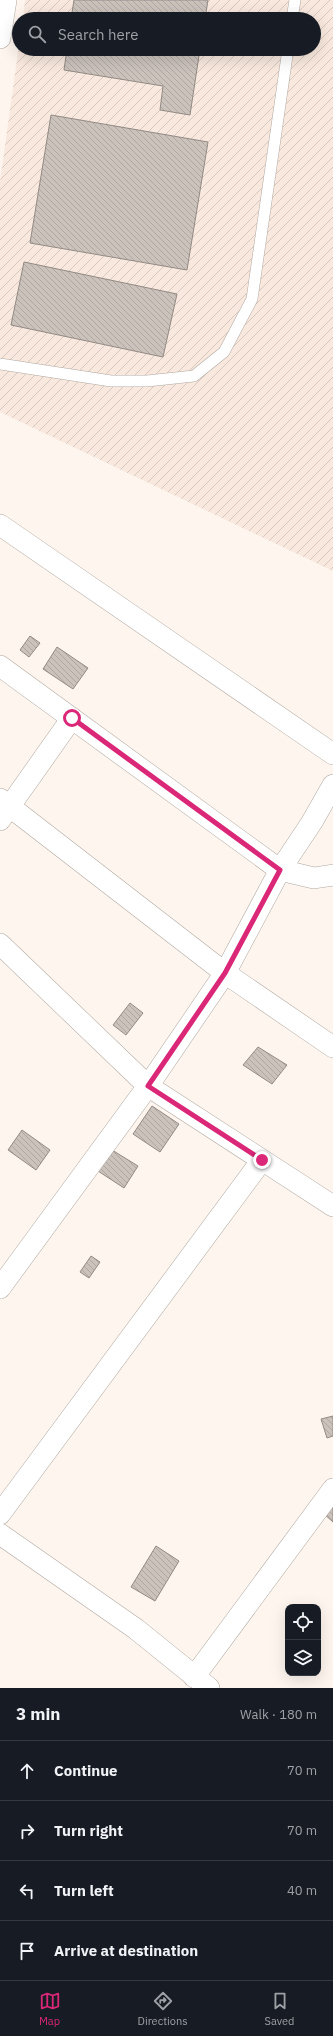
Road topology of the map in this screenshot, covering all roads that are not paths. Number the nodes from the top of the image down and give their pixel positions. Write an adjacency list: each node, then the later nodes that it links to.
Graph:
1 (6, 0): 4 (street)
2 (295, 0): 3 (lane)
3 (293, 12)
4 (0, 38)
5 (287, 56): 6 (lane)
6 (0, 364)
7 (0, 525): 10 (street)
8 (0, 666): 9 (street)
9 (72, 718): 12 (street); 13 (street)
10 (333, 754)
11 (333, 785): 13 (street)
12 (3, 808): 16 (street)
13 (280, 870): 14 (street); 16 (street)
14 (333, 875)
15 (0, 944): 18 (street)
16 (225, 973): 17 (street); 18 (street)
17 (333, 1047)
18 (148, 1086): 19 (street); 21 (street)
19 (262, 1160): 20 (street); 23 (street)
20 (333, 1206)
21 (0, 1288)
22 (333, 1489): 25 (street)
23 (0, 1514)
24 (0, 1534): 25 (street)
25 (202, 1683)

